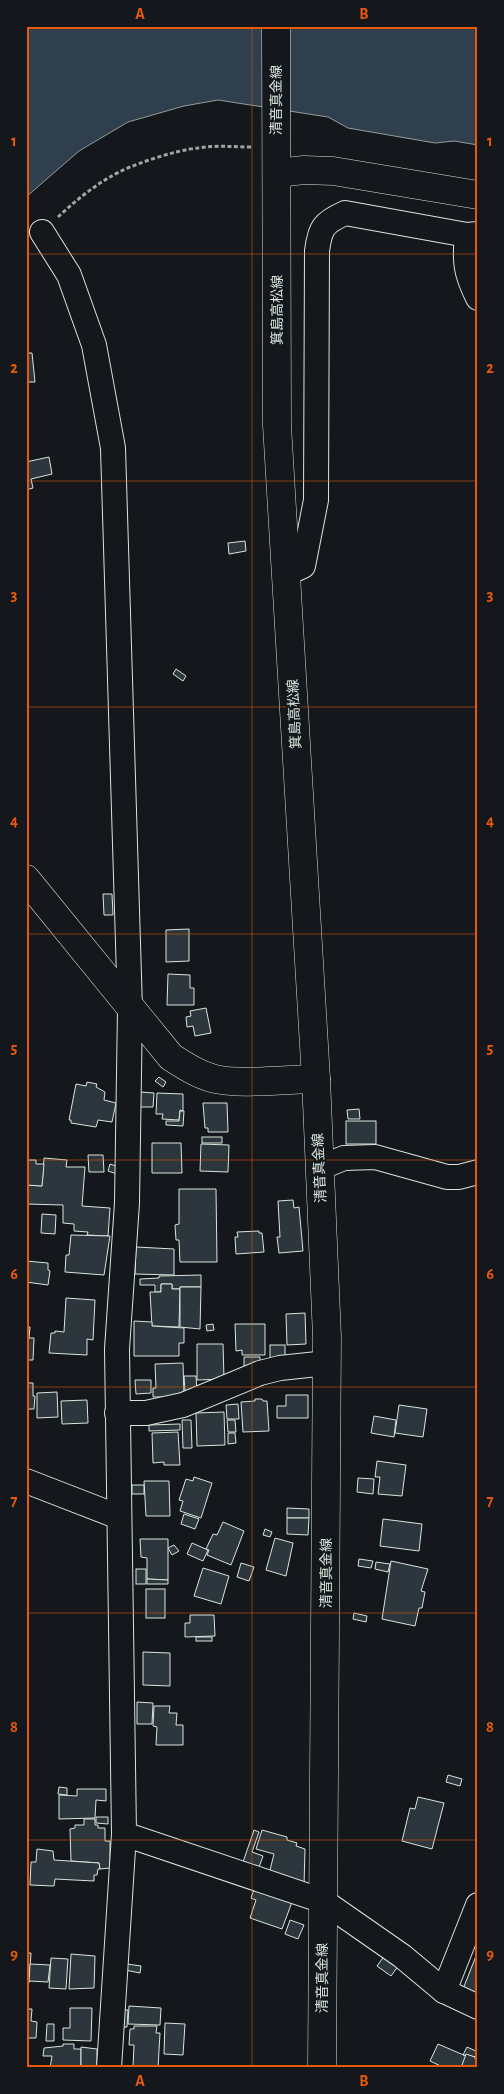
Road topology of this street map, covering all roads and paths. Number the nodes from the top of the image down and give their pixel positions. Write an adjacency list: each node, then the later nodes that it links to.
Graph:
1 (276, 26): 2 (main road, 清音真金線)
2 (276, 141): 3 (main road, 清音真金線); 5 (path)
3 (276, 174): 4 (main road); 8 (main road, 箕島高松線)
4 (478, 195)
5 (42, 232): 10 (street)
6 (472, 235): 7 (street); 8 (street)
7 (478, 298)
8 (286, 574): 11 (main road, 箕島高松線)
9 (26, 879): 10 (main road)
10 (130, 1009): 11 (main road); 15 (street)
11 (316, 1079): 12 (main road, 清音真金線)
12 (319, 1168): 13 (street); 14 (main road, 清音真金線)
13 (478, 1172)
14 (327, 1363): 15 (street); 19 (main road, 清音真金線)
15 (117, 1413): 17 (street)
16 (26, 1481): 17 (street)
17 (119, 1517): 18 (street)
18 (124, 1834): 19 (street); 23 (street)
19 (323, 1901): 21 (street); 24 (main road, 清音真金線)
20 (478, 1905): 21 (street)
21 (444, 1991): 22 (street)
22 (478, 2007)
23 (109, 2068)
24 (322, 2068)

